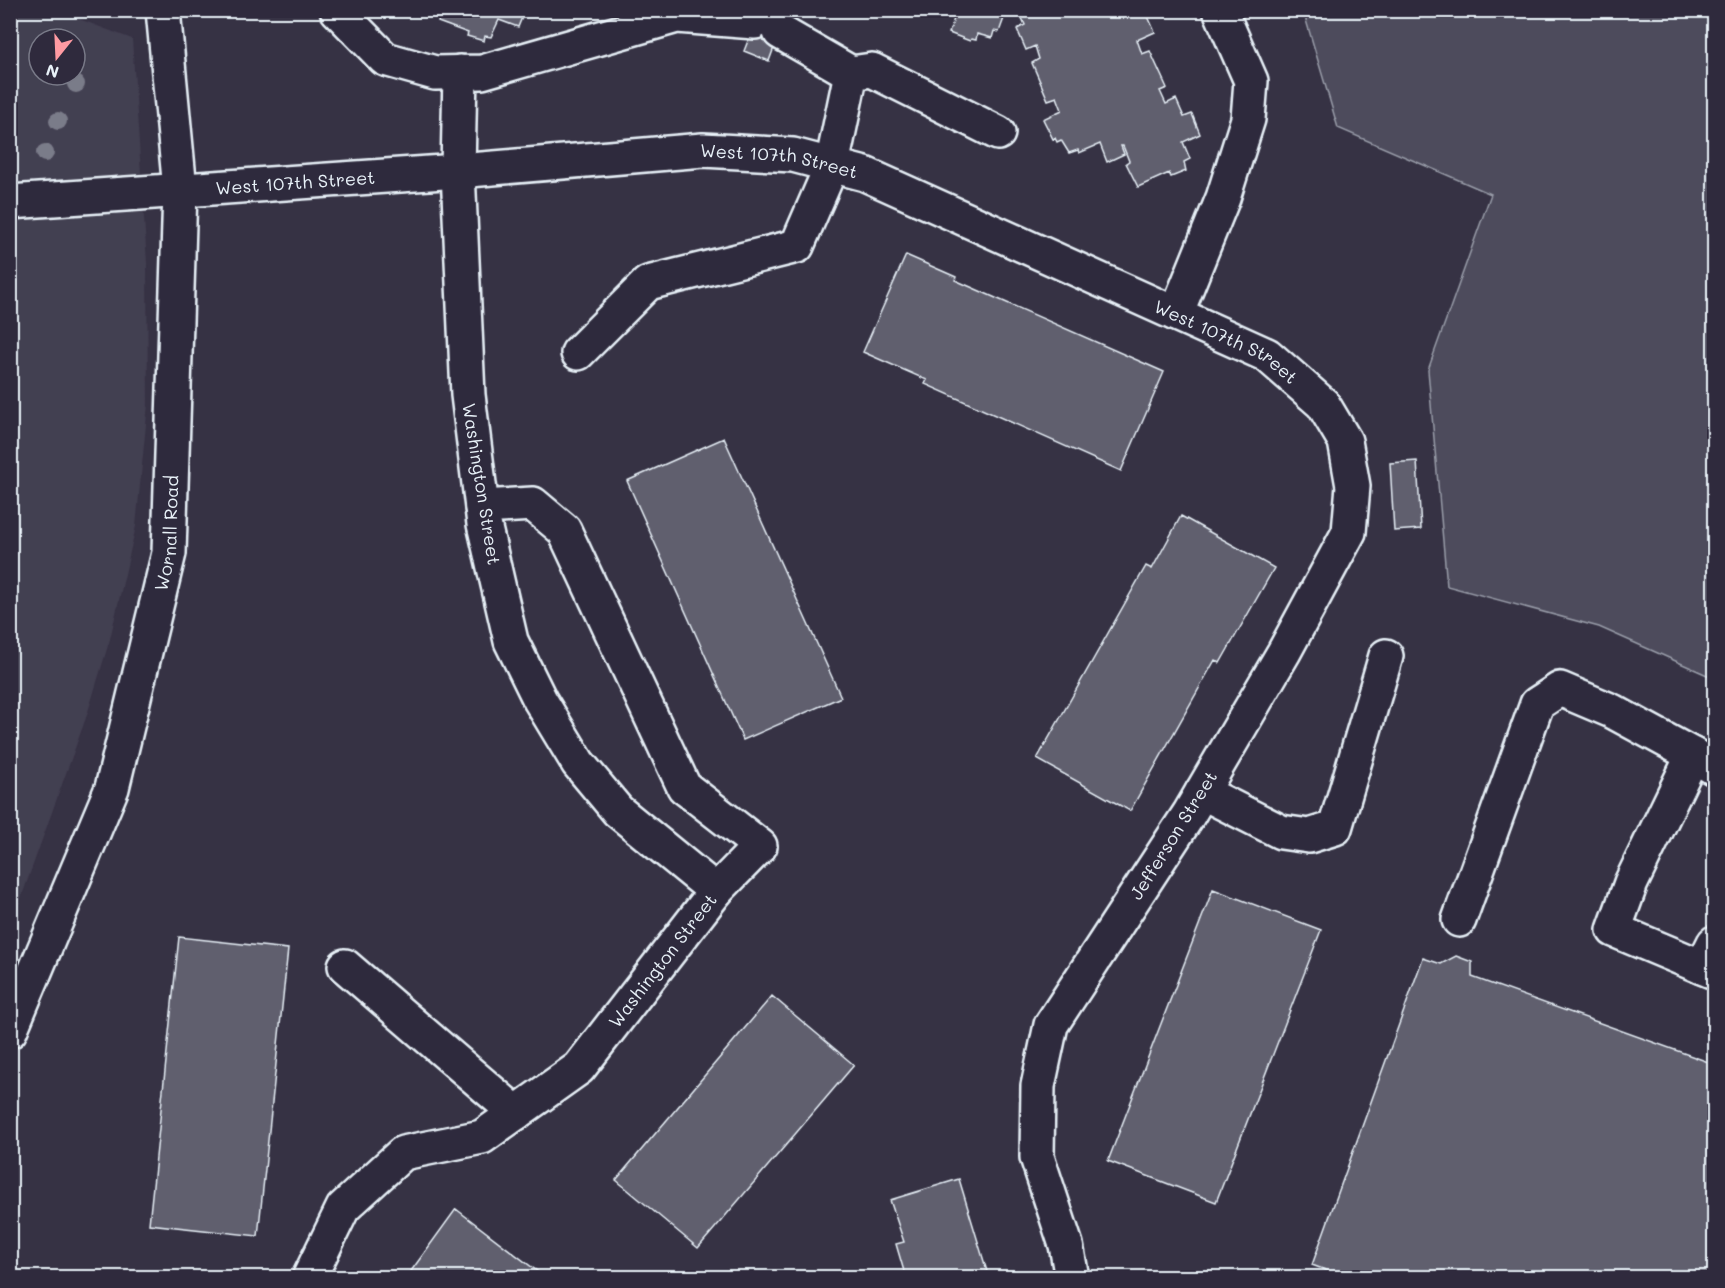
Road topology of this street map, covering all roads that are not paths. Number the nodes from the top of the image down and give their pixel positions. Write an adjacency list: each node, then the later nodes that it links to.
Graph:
1 (163, 10): 9 (street, Wornall Road)
2 (337, 10): 4 (street)
3 (1220, 10): 11 (street)
4 (460, 72): 5 (street); 8 (street, Washington Street)
5 (851, 73): 6 (street); 7 (street)
6 (998, 132)
7 (832, 165): 8 (street, West 107th Street); 11 (street, West 107th Street); 12 (street)
8 (458, 171): 9 (street, West 107th Street); 14 (street, Washington Street)
9 (180, 190): 10 (street, West 107th Street); 22 (street, Wornall Road)
10 (10, 202)
11 (1176, 314): 13 (street, West 107th Street)
12 (578, 353)
13 (1323, 404): 17 (street, Jefferson Street)
14 (482, 507): 18 (street, Washington Street); 18 (street)
15 (1386, 656): 17 (street)
16 (1704, 762): 19 (street); 20 (street)
17 (1202, 792): 26 (street, Jefferson Street)
18 (716, 891): 24 (street, Washington Street)
19 (1459, 920)
20 (1710, 961)
21 (345, 966): 24 (street)
22 (17, 996): 23 (street, Wornall Road)
23 (10, 1031)
24 (516, 1113): 25 (street, Washington Street)
25 (309, 1278)
26 (1072, 1278)

